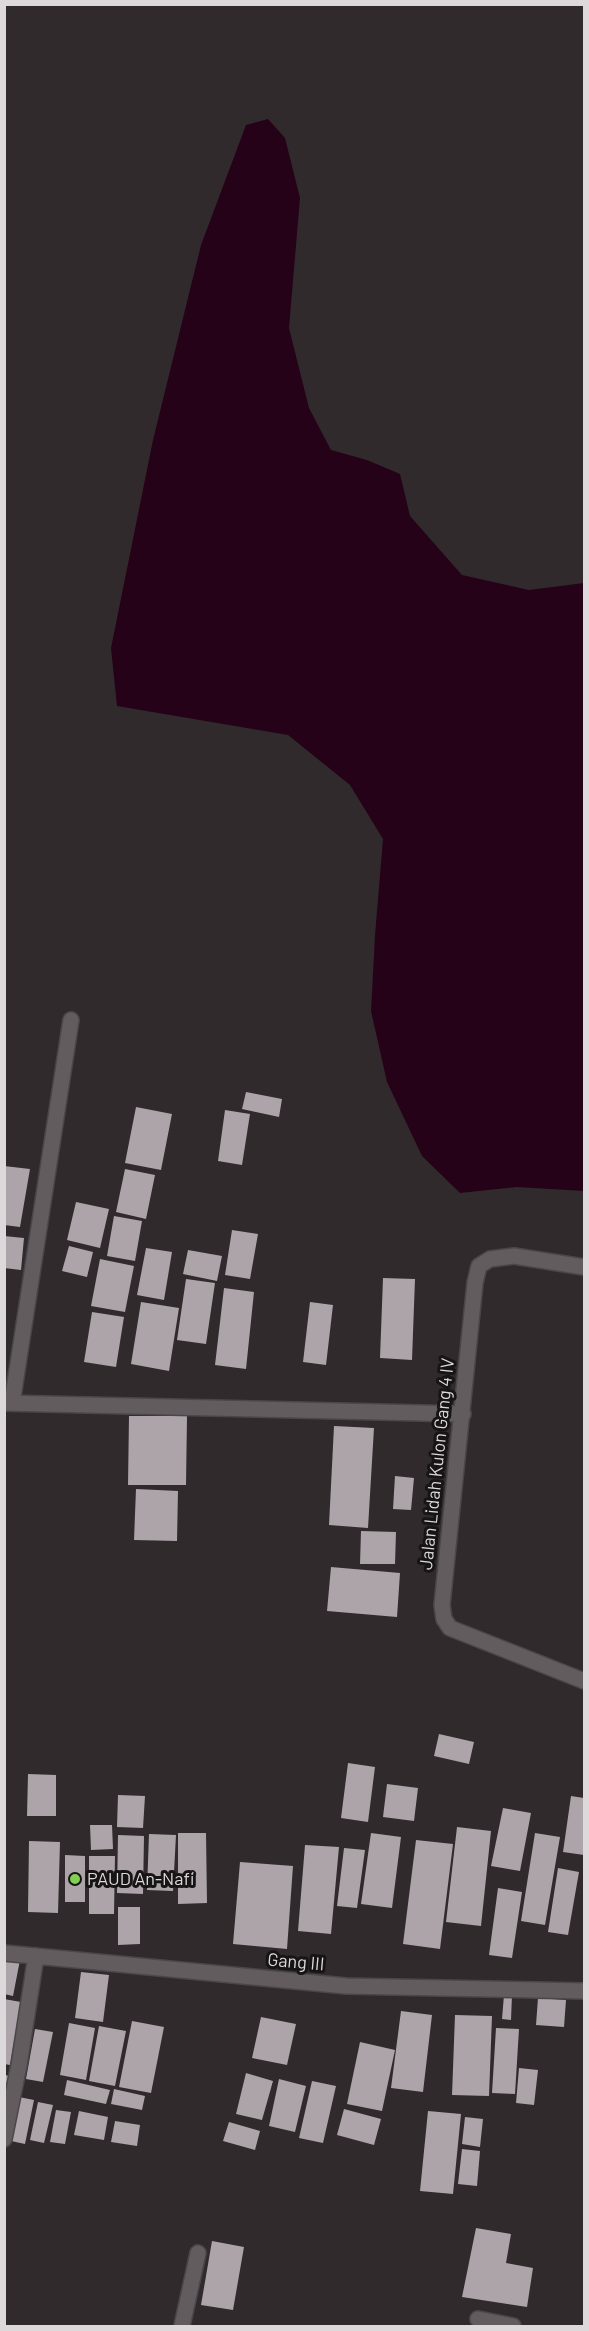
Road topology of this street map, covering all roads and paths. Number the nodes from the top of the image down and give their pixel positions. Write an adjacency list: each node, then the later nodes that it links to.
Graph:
1 (71, 1020): 3 (street)
2 (585, 1267): 4 (street, Jalan Lidah Kulon Gang 4 IV)
3 (8, 1403): 4 (street)
4 (463, 1414): 5 (street, Jalan Lidah Kulon Gang 4 IV)
5 (585, 1681)
6 (4, 1953): 7 (street, Gang III)
7 (36, 1956): 8 (street, Gang III); 9 (street)
8 (585, 1991)
9 (4, 2139)
10 (198, 2253): 12 (street)
11 (478, 2319): 13 (street)
12 (182, 2326)
13 (513, 2326)

